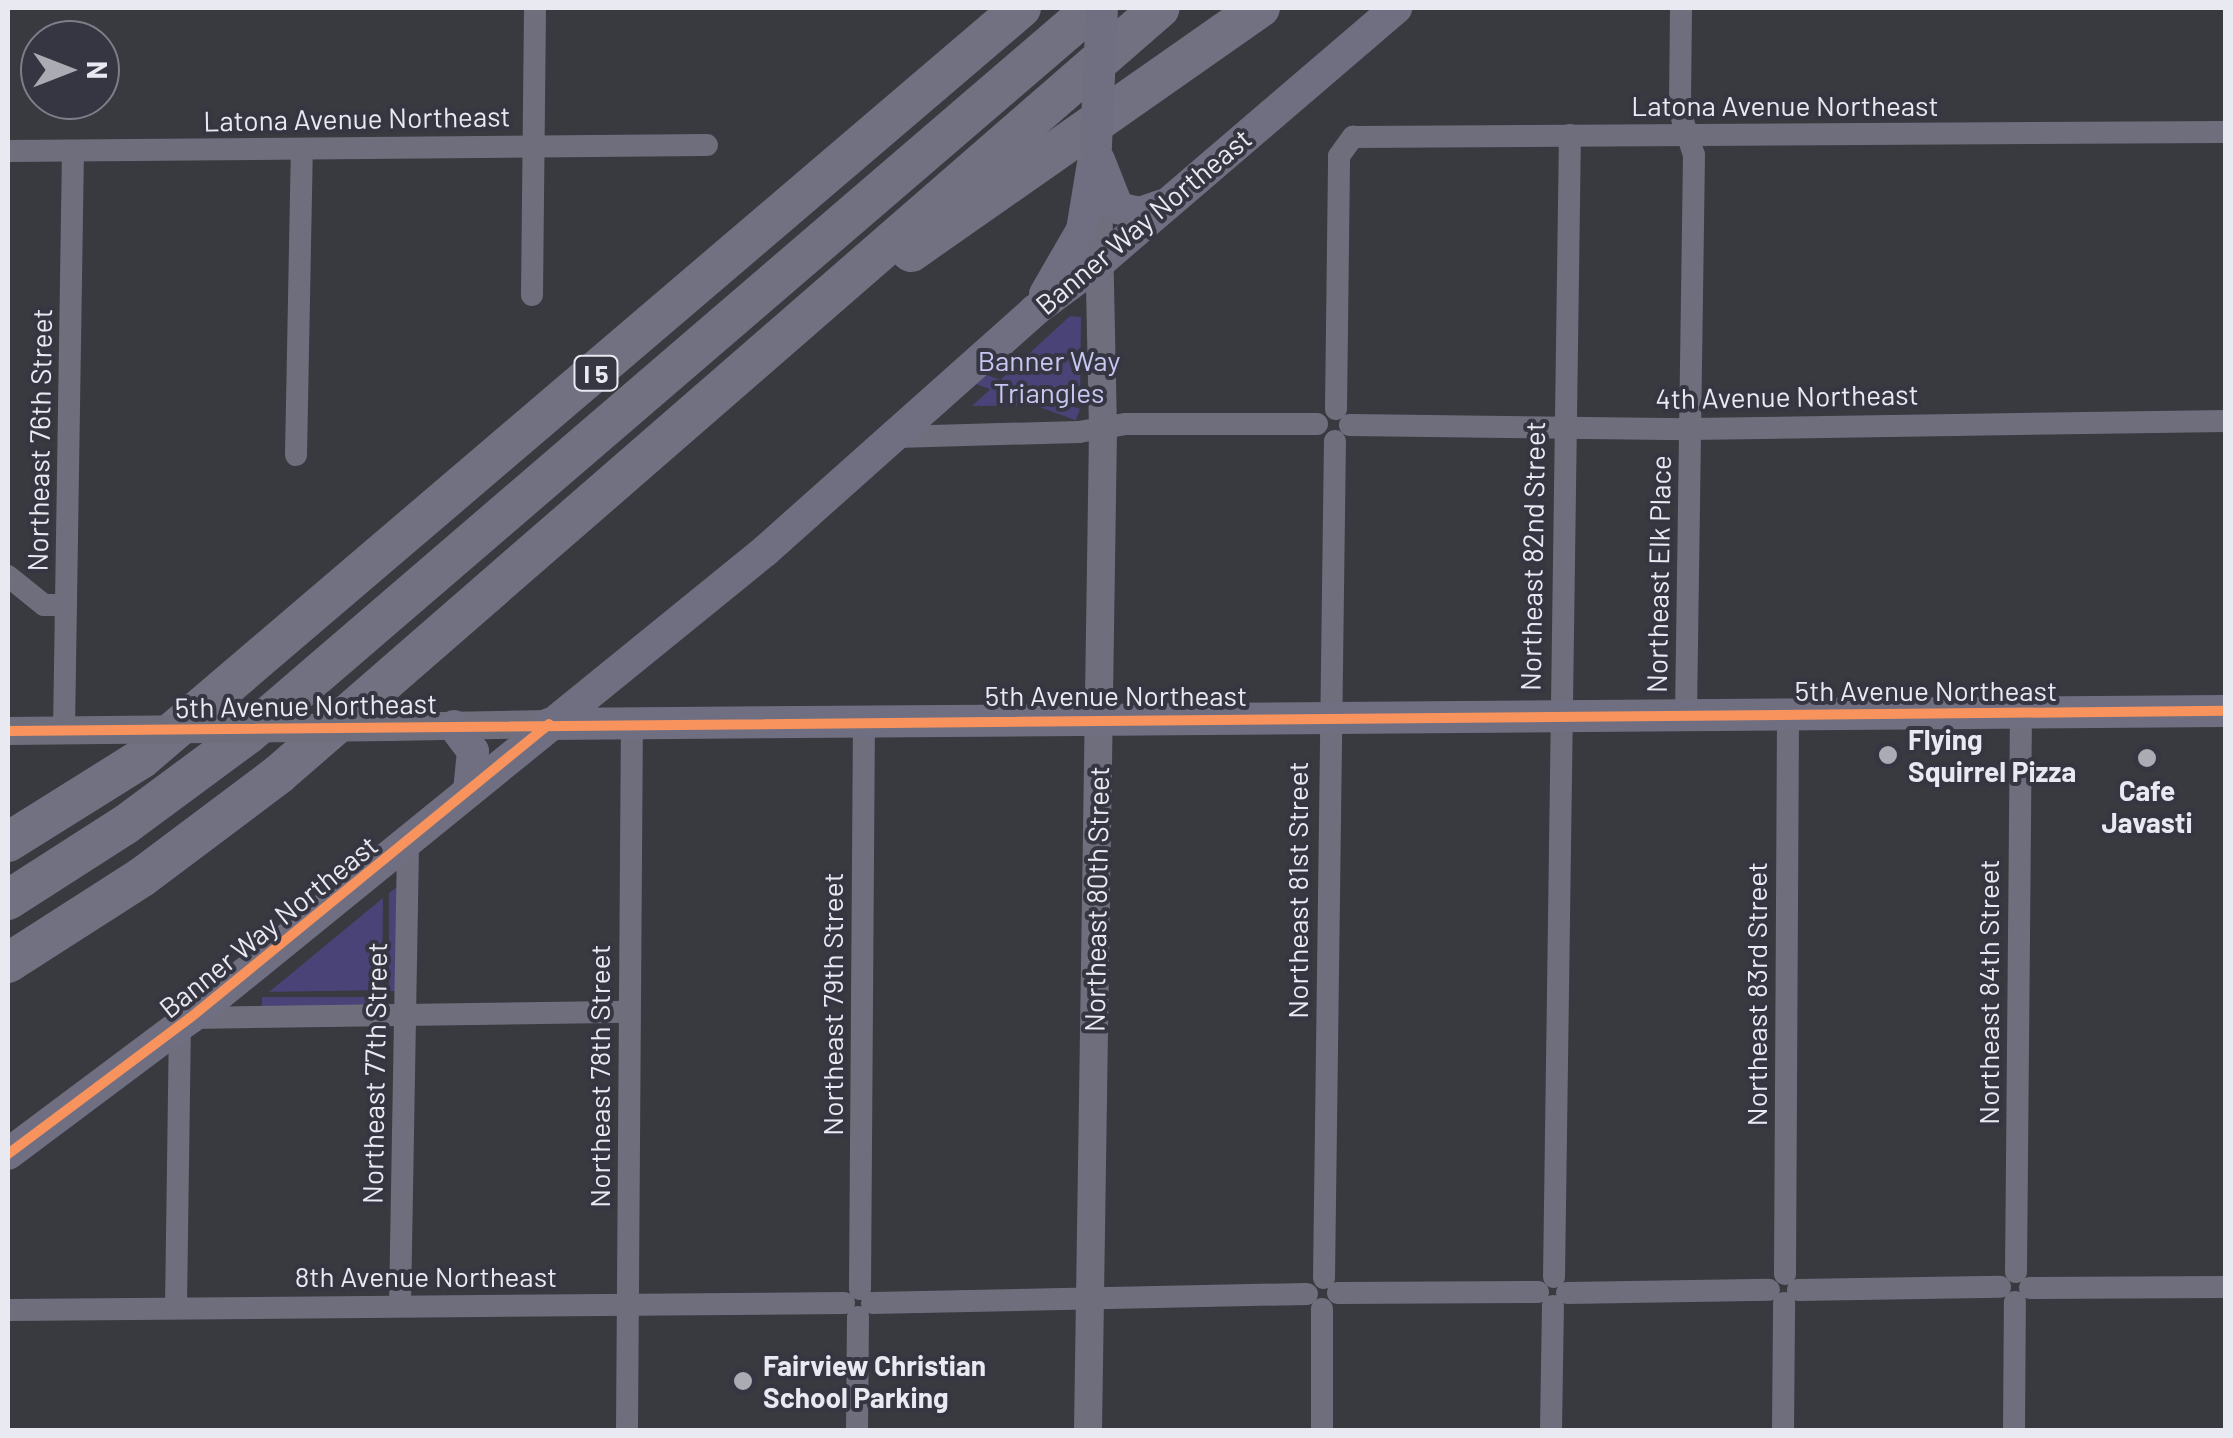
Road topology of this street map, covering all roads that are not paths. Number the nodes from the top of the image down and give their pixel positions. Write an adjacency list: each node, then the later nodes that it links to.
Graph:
1 (535, 8): 15 (street)
2 (1018, 8): 34 (highway, I 5)
3 (1094, 8): 52 (highway)
4 (1102, 8): 14 (main road, Northeast 80th Street, bridge)
5 (1160, 8): 21 (highway)
6 (1260, 8): 21 (highway)
7 (1396, 8): 19 (main road, Banner Way Northeast)
8 (1681, 8): 10 (street)
9 (2226, 132): 10 (street, Latona Avenue Northeast)
10 (1687, 135): 11 (street, Latona Avenue Northeast); 28 (street, Northeast Elk Place)
11 (1570, 136): 12 (street, Latona Avenue Northeast); 27 (street, Northeast 82nd Street)
12 (1345, 141): 25 (street, Northeast 81st Street)
13 (708, 145): 15 (street, Latona Avenue Northeast)
14 (1096, 145): 19 (main road); 20 (street, Northeast 80th Street); 23 (main road)
15 (534, 146): 16 (street, Latona Avenue Northeast); 22 (street)
16 (302, 148): 18 (street, Latona Avenue Northeast); 30 (street)
17 (8, 151): 18 (street, Latona Avenue Northeast)
18 (73, 151): 32 (street, Northeast 76th Street)
19 (1167, 203): 20 (main road, Banner Way Northeast)
20 (1102, 261): 23 (main road, Banner Way Northeast); 26 (street, Northeast 80th Street)
21 (856, 271): 53 (highway)
22 (532, 295)
23 (1034, 311): 29 (main road, Banner Way Northeast)
24 (2226, 421): 28 (street, 4th Avenue Northeast)
25 (1335, 425): 26 (street, 4th Avenue Northeast); 27 (street, 4th Avenue Northeast); 40 (street, Northeast 81st Street)
26 (1103, 429): 29 (street, 4th Avenue Northeast); 42 (street, Northeast 80th Street)
27 (1565, 429): 28 (street, 4th Avenue Northeast); 39 (street, Northeast 82nd Street)
28 (1690, 429): 37 (street, Northeast Elk Place)
29 (896, 437): 33 (main road, Banner Way Northeast)
30 (296, 455)
31 (8, 576): 32 (street)
32 (66, 606): 46 (street, Northeast 76th Street)
33 (630, 660): 43 (main road); 44 (main road, Banner Way Northeast)
34 (223, 691): 49 (highway); 50 (highway, I 5)
35 (2226, 711): 36 (main road, 5th Avenue Northeast)
36 (2021, 712): 38 (main road, 5th Avenue Northeast); 58 (street, Northeast 84th Street)
37 (1686, 714): 38 (main road, 5th Avenue Northeast); 39 (main road, 5th Avenue Northeast)
38 (1788, 714): 60 (street, Northeast 83rd Street)
39 (1560, 715): 40 (main road, 5th Avenue Northeast); 61 (street, Northeast 82nd Street)
40 (1328, 716): 42 (main road, 5th Avenue Northeast); 62 (street, Northeast 81st Street)
41 (864, 719): 42 (main road, 5th Avenue Northeast); 43 (main road, 5th Avenue Northeast); 64 (street, Northeast 79th Street)
42 (1098, 719): 63 (street, Northeast 80th Street)
43 (642, 722): 44 (main road, 5th Avenue Northeast); 54 (street, Northeast 78th Street)
44 (549, 724): 45 (street, 5th Avenue Northeast); 48 (main road, Banner Way Northeast)
45 (454, 726): 46 (street, 5th Avenue Northeast, bridge); 48 (main road)
46 (64, 730): 47 (street, 5th Avenue Northeast)
47 (8, 731)
48 (469, 791): 51 (main road, Banner Way Northeast)
49 (8, 816)
50 (8, 842)
51 (408, 843): 55 (street, Northeast 77th Street); 56 (main road, Banner Way Northeast)
52 (8, 900)
53 (8, 963)
54 (629, 1012): 55 (street); 66 (street, Northeast 78th Street)
55 (406, 1015): 56 (street); 65 (street, Northeast 77th Street)
56 (185, 1022): 57 (main road, Banner Way Northeast); 67 (street)
57 (8, 1154)
58 (2015, 1287): 59 (street, 8th Avenue Northeast); 60 (street, 8th Avenue Northeast); 75 (street, Northeast 84th Street)
59 (2226, 1288)
60 (1784, 1289): 61 (street, 8th Avenue Northeast); 74 (street, Northeast 83rd Street)
61 (1553, 1292): 62 (street, 8th Avenue Northeast); 73 (street, Northeast 82nd Street)
62 (1323, 1294): 63 (street, 8th Avenue Northeast); 72 (street, Northeast 81st Street)
63 (1090, 1296): 64 (street, 8th Avenue Northeast); 71 (street, Northeast 80th Street)
64 (858, 1303): 66 (street, 8th Avenue Northeast); 70 (street, Northeast 79th Street)
65 (400, 1305): 66 (street, 8th Avenue Northeast); 67 (street, 8th Avenue Northeast)
66 (627, 1305): 69 (street, Northeast 78th Street)
67 (176, 1307): 68 (street, 8th Avenue Northeast)
68 (8, 1310)
69 (627, 1430)
70 (857, 1430)
71 (1088, 1430)
72 (1322, 1430)
73 (1551, 1430)
74 (1783, 1430)
75 (2014, 1430)

